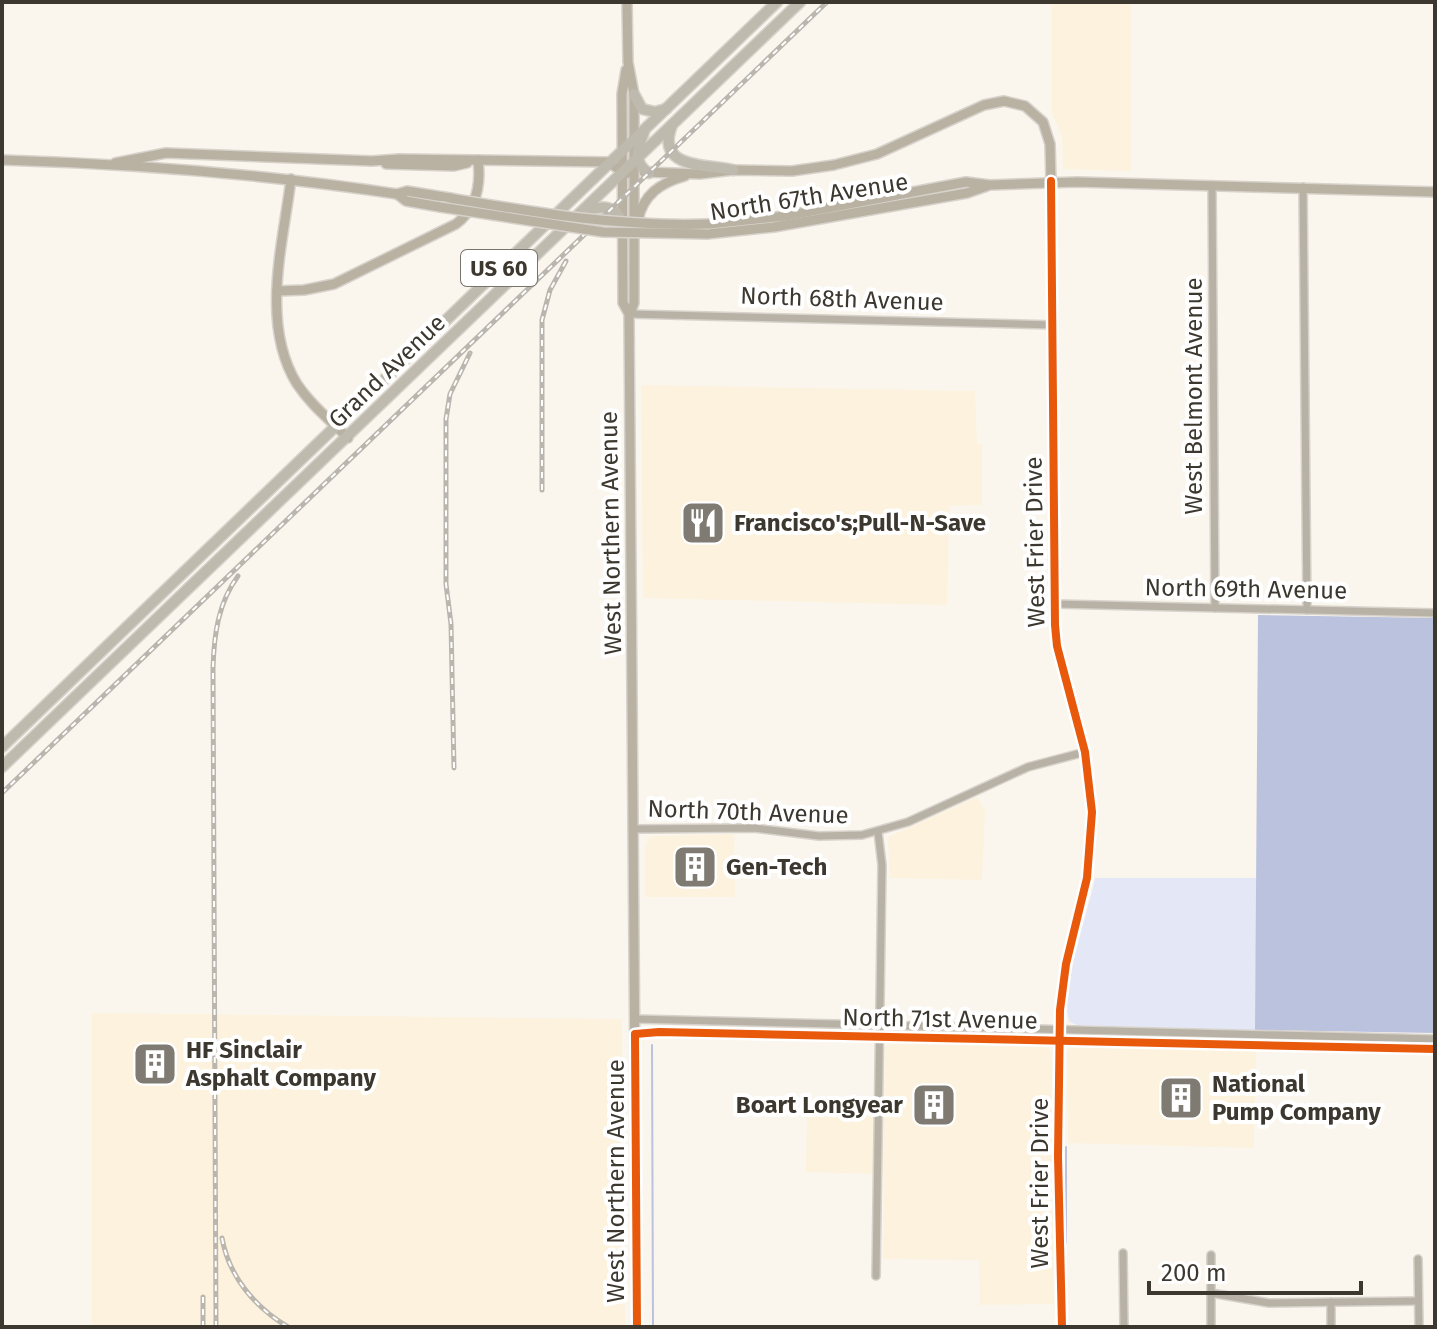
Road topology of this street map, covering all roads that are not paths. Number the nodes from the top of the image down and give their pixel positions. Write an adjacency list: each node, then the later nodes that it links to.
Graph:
1 (627, 2): 4 (main road, West Northern Avenue)
2 (777, 2): 6 (highway, Grand Avenue / US 60)
3 (800, 2): 7 (highway, Grand Avenue / US 60)
4 (628, 62): 5 (main road, West Northern Avenue); 10 (main road, West Northern Avenue)
5 (634, 94): 6 (highway); 9 (main road, West Northern Avenue)
6 (671, 106): 8 (highway, Grand Avenue / US 60)
7 (673, 124): 15 (highway, Grand Avenue / US 60); 16 (highway)
8 (644, 130): 9 (highway, Grand Avenue / US 60); 15 (highway)
9 (634, 139): 10 (highway, Grand Avenue / US 60); 15 (main road, West Northern Avenue)
10 (622, 150): 13 (highway, Grand Avenue / US 60); 15 (main road, West Northern Avenue)
11 (2, 160): 14 (main road, North 67th Avenue)
12 (478, 160): 13 (main road, North 67th Avenue); 14 (main road, North 67th Avenue); 29 (main road)
13 (608, 162): 15 (main road); 32 (highway, Grand Avenue / US 60)
14 (115, 163): 19 (main road, North 67th Avenue)
15 (632, 165): 17 (highway); 25 (highway, Grand Avenue / US 60); 26 (main road, West Northern Avenue); 28 (main road, West Northern Avenue)
16 (733, 170): 18 (main road, North 67th Avenue); 20 (main road, North 67th Avenue)
17 (649, 173): 18 (main road, North 67th Avenue)
18 (694, 174): 28 (main road)
19 (291, 179): 24 (main road, North 67th Avenue); 29 (main road)
20 (1051, 181): 21 (main road, North 67th Avenue); 27 (main road, North 67th Avenue); 31 (street, West Frier Drive)
21 (1212, 185): 22 (main road, North 67th Avenue); 37 (street, West Belmont Avenue)
22 (1303, 187): 23 (main road, North 67th Avenue); 38 (street)
23 (1435, 192)
24 (397, 194): 27 (main road, North 67th Avenue, bridge); 27 (main road, North 67th Avenue, bridge)
25 (567, 226): 26 (highway); 33 (highway, Grand Avenue / US 60)
26 (623, 227): 30 (main road, West Northern Avenue)
27 (708, 229)
28 (634, 244): 30 (main road, West Northern Avenue)
29 (277, 291): 32 (main road)
30 (629, 314): 31 (street, North 68th Avenue); 43 (main road, West Northern Avenue)
31 (1053, 325): 36 (street, West Frier Drive)
32 (337, 427): 33 (main road); 34 (highway, Grand Avenue / US 60)
33 (348, 438): 35 (highway, Grand Avenue / US 60)
34 (191, 566): 35 (highway); 40 (highway, Grand Avenue / US 60)
35 (201, 576): 42 (highway, Grand Avenue / US 60)
36 (1056, 604): 37 (street, North 69th Avenue); 41 (street, West Frier Drive)
37 (1215, 608): 38 (street, North 69th Avenue)
38 (1307, 610): 39 (street, North 69th Avenue)
39 (1435, 613)
40 (2, 747)
41 (1085, 752): 44 (street, North 70th Avenue); 48 (street, West Frier Drive)
42 (2, 767)
43 (634, 829): 44 (street, North 70th Avenue); 45 (main road, West Northern Avenue)
44 (878, 832): 46 (street)
45 (635, 1019): 46 (street, North 71st Avenue); 50 (main road, West Northern Avenue)
46 (879, 1025): 47 (street, North 71st Avenue); 51 (street)
47 (987, 1028): 48 (street, North 71st Avenue); 53 (street)
48 (1059, 1029): 49 (street, North 71st Avenue); 54 (street, West Frier Drive)
49 (1155, 1032): 52 (street, North 71st Avenue); 55 (street)
50 (635, 1034): 51 (street, North 71st Avenue); 64 (main road, West Northern Avenue)
51 (879, 1037): 53 (street, North 71st Avenue); 60 (street)
52 (1435, 1039)
53 (986, 1040): 54 (street, North 71st Avenue)
54 (1059, 1041): 55 (street, North 71st Avenue); 65 (street, West Frier Drive)
55 (1154, 1044): 56 (street, North 71st Avenue)
56 (1435, 1049)
57 (1123, 1253): 66 (street)
58 (1211, 1255): 61 (street)
59 (1418, 1259): 62 (street)
60 (876, 1276)
61 (1211, 1293): 63 (street); 67 (street)
62 (1418, 1301): 63 (street); 69 (street)
63 (1331, 1302): 68 (street)
64 (637, 1327)
65 (1062, 1327)
66 (1124, 1327)
67 (1211, 1327)
68 (1331, 1327)
69 (1419, 1327)

